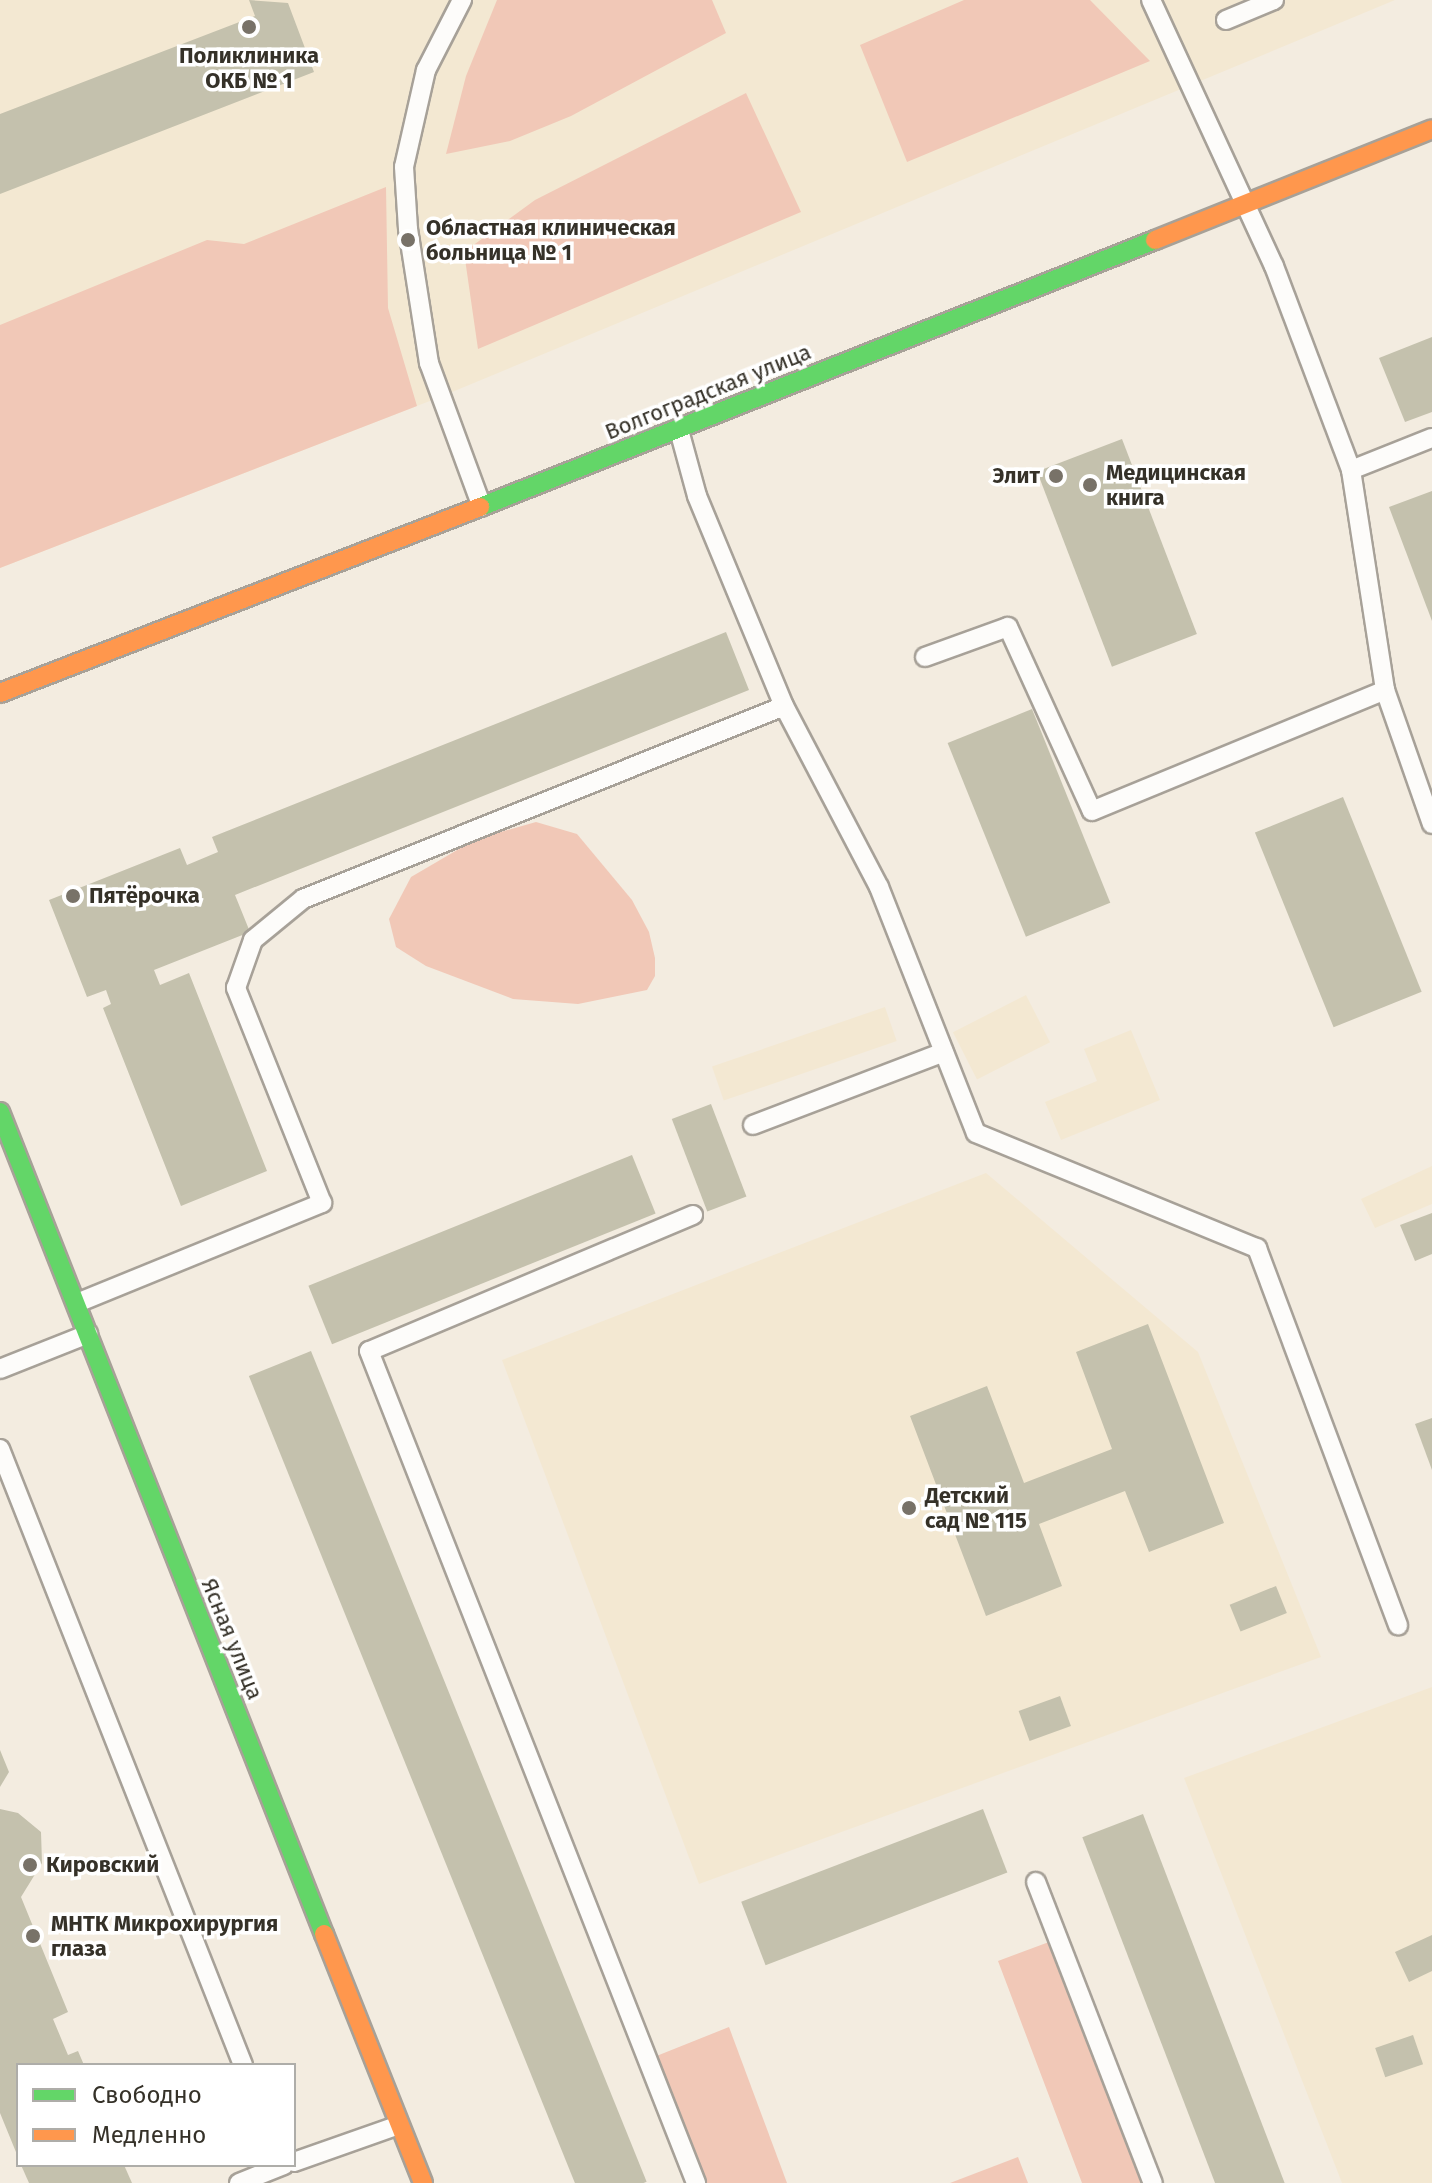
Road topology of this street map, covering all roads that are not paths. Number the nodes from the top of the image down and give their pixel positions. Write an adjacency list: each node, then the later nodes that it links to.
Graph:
1 (462, 0): 10 (lane)
2 (1151, 0): 6 (lane)
3 (1274, 0): 4 (lane)
4 (1226, 20)
5 (1432, 129): 6 (street, Волгоградская улица)
6 (1244, 203): 7 (street, Волгоградская улица); 9 (lane)
7 (679, 430): 10 (street, Волгоградская улица); 14 (lane)
8 (1432, 438): 9 (lane)
9 (1351, 470): 12 (lane)
10 (482, 507): 13 (street, Волгоградская улица)
11 (925, 657): 12 (lane)
12 (1385, 690): 15 (lane)
13 (0, 693)
14 (784, 706): 16 (lane); 20 (lane)
15 (1432, 824)
16 (944, 1052): 18 (lane); 24 (lane)
17 (0, 1112): 20 (street, Ясная улица)
18 (753, 1125)
19 (693, 1215): 32 (lane)
20 (77, 1303): 21 (street, Ясная улица)
21 (88, 1334): 22 (lane); 27 (street, Ясная улица)
22 (0, 1369)
23 (0, 1449): 26 (lane)
24 (1398, 1626)
25 (1036, 1882): 33 (lane)
26 (242, 2063)
27 (399, 2125): 28 (lane); 31 (street, Ясная улица)
28 (296, 2161)
29 (278, 2167): 30 (lane)
30 (239, 2183)
31 (423, 2183)
32 (696, 2183)
33 (1153, 2183)

